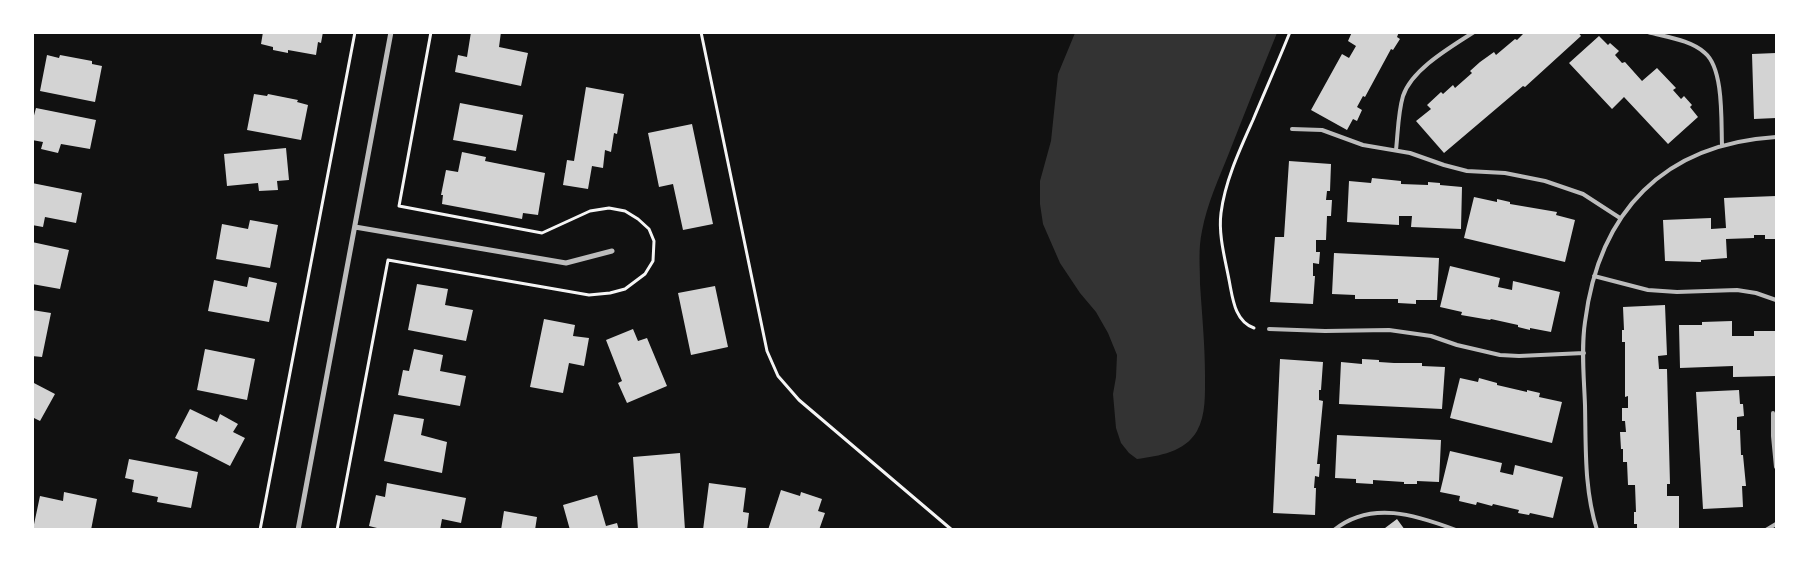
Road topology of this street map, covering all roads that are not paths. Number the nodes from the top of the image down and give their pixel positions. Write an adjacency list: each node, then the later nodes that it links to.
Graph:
1 (391, 32): 9 (street)
2 (1474, 32): 7 (lane)
3 (1648, 32): 6 (lane)
4 (1292, 129): 7 (lane)
5 (1776, 137): 6 (lane)
6 (1722, 145): 8 (lane)
7 (1396, 150): 8 (lane)
8 (1620, 218): 11 (lane)
9 (355, 226): 10 (street); 19 (street)
10 (612, 251)
11 (1594, 276): 12 (lane); 14 (lane)
12 (1776, 300)
13 (1269, 329): 14 (lane)
14 (1584, 353): 18 (lane)
15 (1773, 412): 16 (lane)
16 (1776, 467)
17 (1776, 524): 22 (lane)
18 (1597, 529)
19 (298, 530)
20 (1334, 530): 21 (lane)
21 (1456, 530)
22 (1766, 530)

